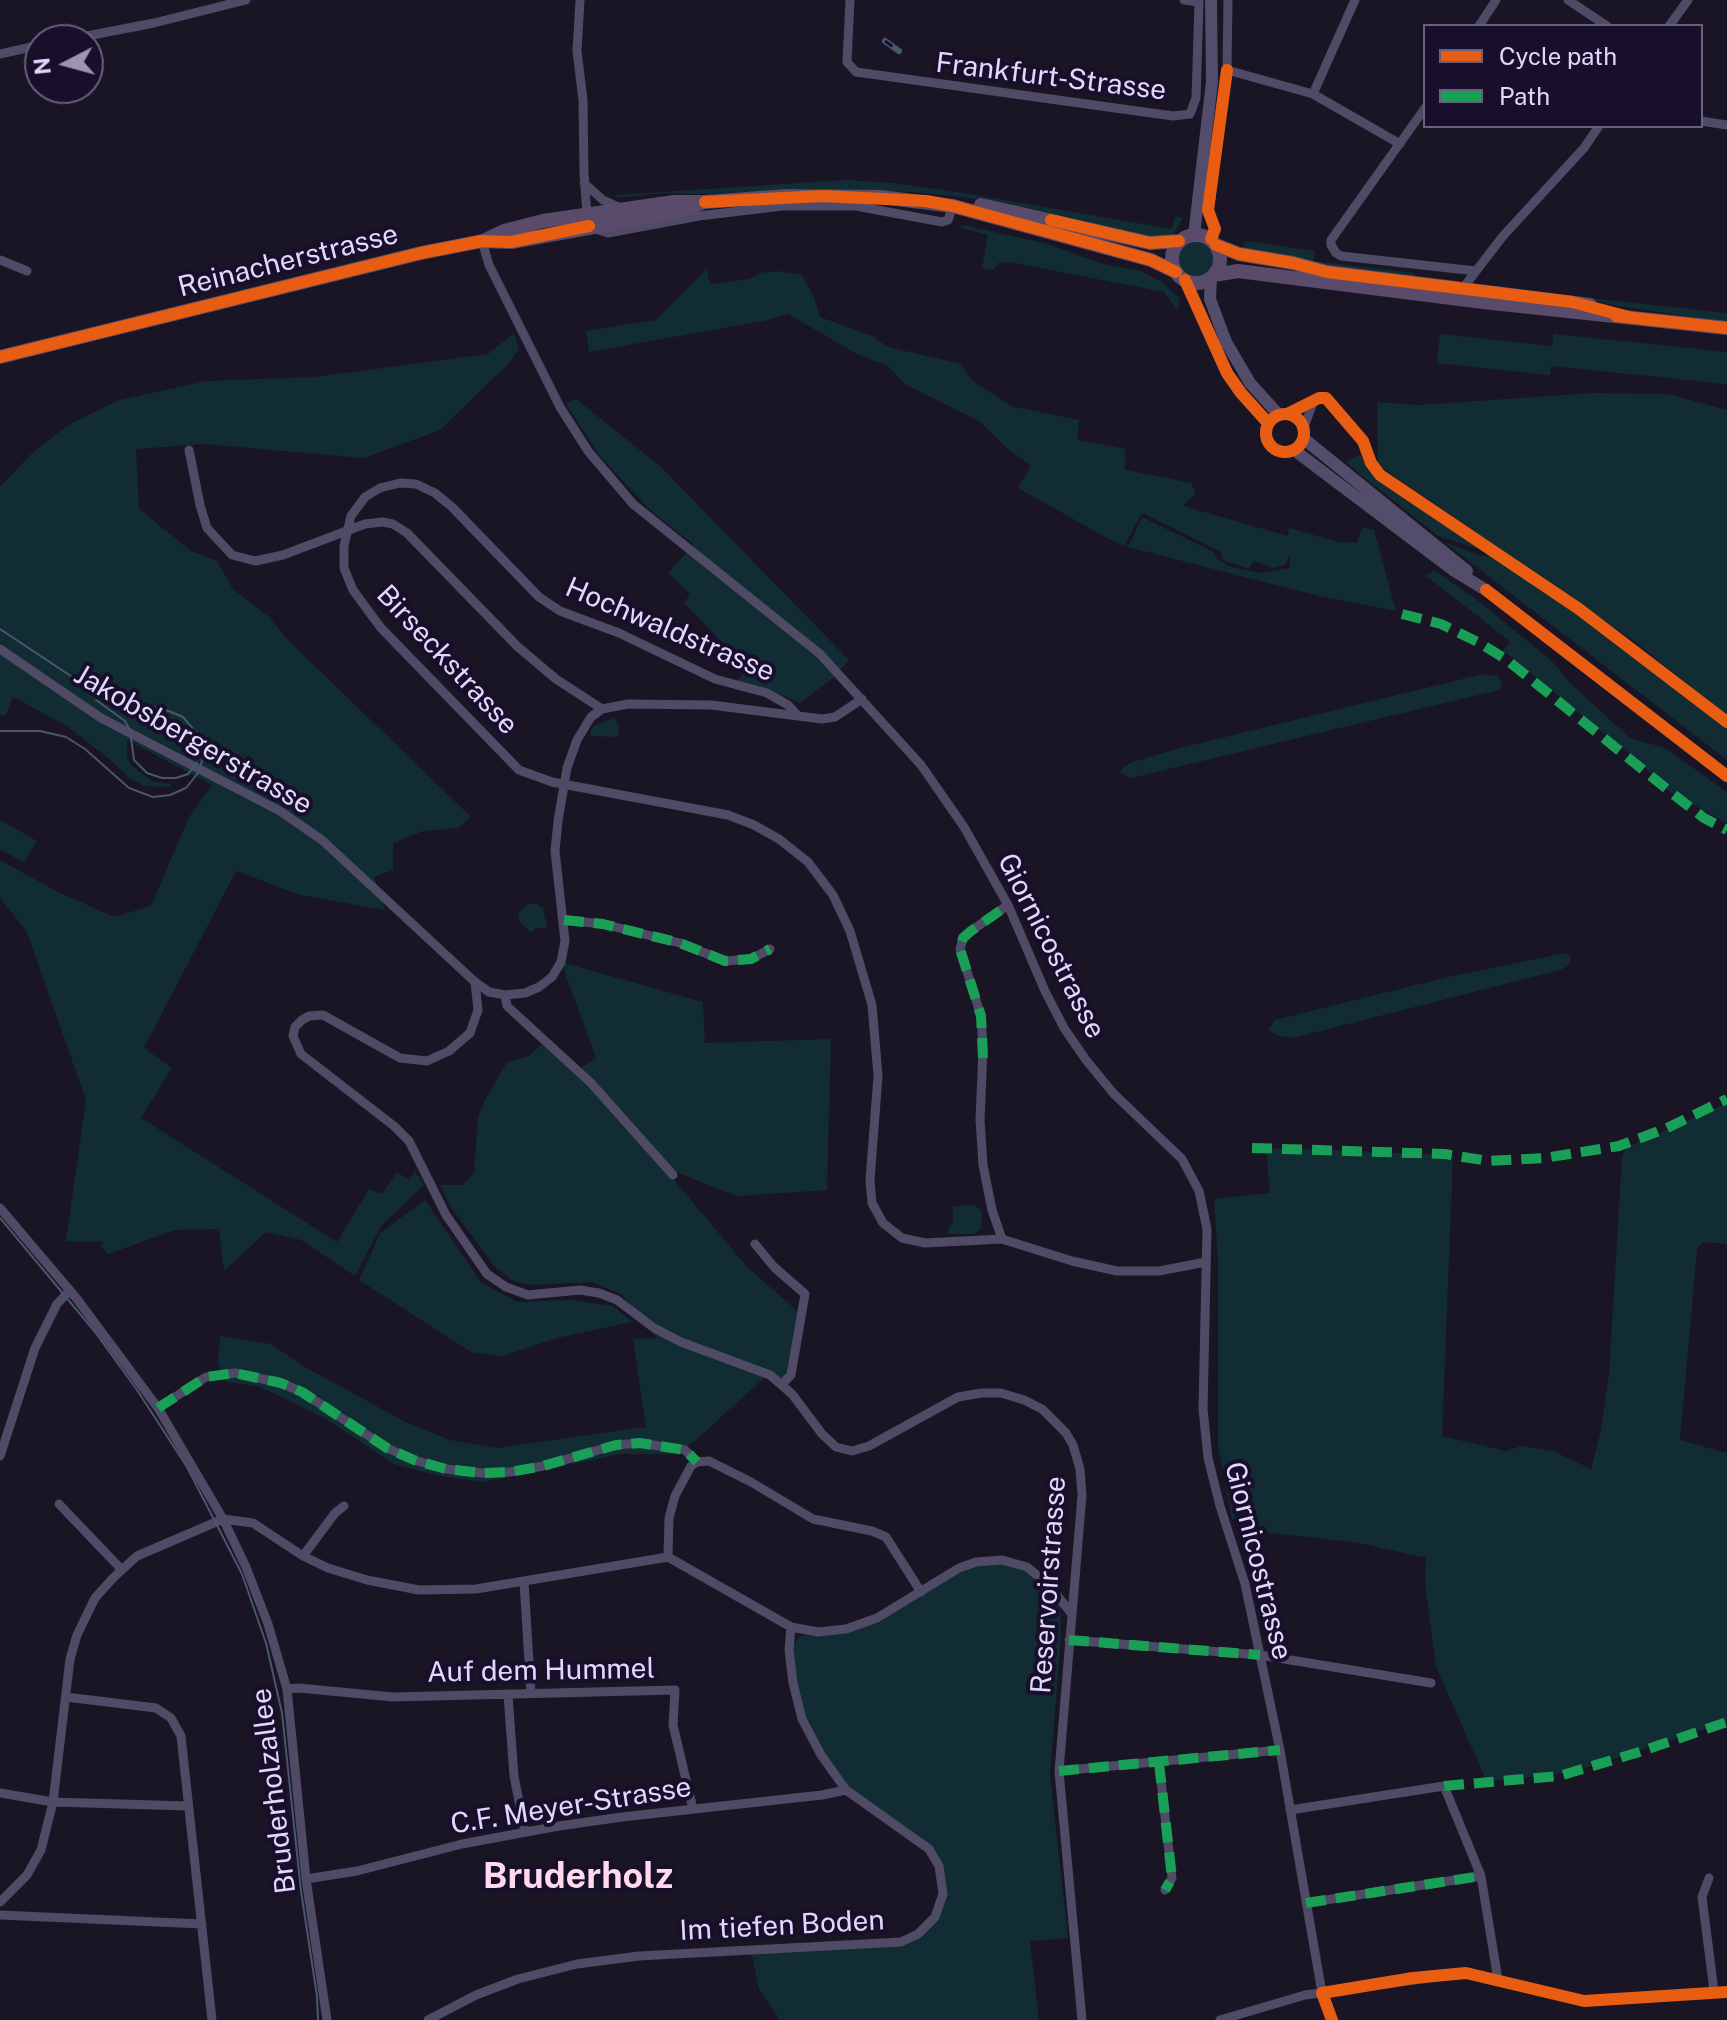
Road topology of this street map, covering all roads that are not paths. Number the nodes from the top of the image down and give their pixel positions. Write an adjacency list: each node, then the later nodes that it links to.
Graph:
1 (246, 0): 14 (street)
2 (580, 0): 24 (street)
3 (850, 0): 4 (street, Frankfurt-Strasse)
4 (1184, 0)
5 (1211, 0): 30 (main road)
6 (1228, 0): 17 (street)
7 (1355, 0): 18 (street)
8 (1496, 0): 11 (street)
9 (1568, 0): 12 (street)
10 (1688, 0): 13 (street)
11 (1480, 24)
12 (1604, 24)
13 (1670, 24)
14 (104, 33)
15 (24, 49): 16 (street)
16 (0, 54)
17 (1227, 70): 18 (street); 28 (street)
18 (1313, 94): 23 (street)
19 (1423, 111): 23 (street)
20 (1703, 121): 21 (street)
21 (1727, 125)
22 (1598, 128): 36 (street)
23 (1400, 144): 36 (street)
24 (584, 183): 27 (street); 29 (street)
25 (705, 202): 26 (main road, Reinacherstrasse); 27 (main road, Reinacherstrasse); 29 (main road, Reinacherstrasse)
26 (953, 206): 29 (street, Reinacherstrasse); 32 (main road, Reinacherstrasse); 37 (main road, Reinacherstrasse)
27 (622, 209): 29 (main road, Reinacherstrasse)
28 (1209, 214)
29 (588, 220): 31 (main road, Reinacherstrasse)
30 (1194, 235): 32 (main road); 33 (main road)
31 (482, 241): 41 (main road, Reinacherstrasse); 50 (street, Giornicostrasse)
32 (1179, 241): 37 (main road)
33 (1216, 245): 38 (main road); 39 (main road)
34 (0, 260): 35 (street)
35 (27, 271)
36 (1476, 271): 39 (street)
37 (1181, 276): 38 (main road); 43 (main road)
38 (1213, 276): 39 (main road); 43 (main road)
39 (1459, 294): 40 (main road)
40 (1727, 328)
41 (0, 357)
42 (1313, 403): 43 (street); 44 (street); 53 (street)
43 (1278, 417): 44 (main road); 46 (main road)
44 (1304, 432): 46 (main road); 48 (main road)
45 (189, 450): 47 (street)
46 (1294, 450): 48 (main road)
47 (347, 530): 51 (street); 52 (street, Hochwaldstrasse); 55 (street, Birseckstrasse)
48 (1486, 590): 54 (main road)
49 (0, 649): 59 (street, Jakobsbergerstrasse)
50 (862, 699): 52 (street); 56 (street, Giornicostrasse)
51 (602, 709): 52 (street); 55 (street)
52 (798, 716)
53 (1727, 722)
54 (1727, 776)
55 (563, 784): 57 (street); 63 (street, Birseckstrasse)
56 (1008, 905): 63 (street); 65 (street, Giornicostrasse)
57 (564, 920): 58 (street); 60 (street)
58 (770, 949)
59 (475, 982): 60 (street, Jakobsbergerstrasse); 67 (street, Reservoirstrasse)
60 (505, 995): 61 (street)
61 (673, 1175)
62 (0, 1208): 66 (street, Bruderholzallee)
63 (1002, 1239): 65 (street)
64 (755, 1244): 67 (street)
65 (1206, 1262): 82 (street, Giornicostrasse)
66 (70, 1290): 68 (street, Bruderholzallee); 69 (street)
67 (782, 1384): 79 (street, Reservoirstrasse)
68 (158, 1408): 70 (street); 73 (street, Bruderholzallee)
69 (0, 1456)
70 (697, 1462): 75 (street); 78 (street)
71 (59, 1504): 76 (street)
72 (344, 1506): 74 (street)
73 (223, 1519): 74 (street); 76 (street); 84 (street, Bruderholzallee)
74 (303, 1556): 77 (street)
75 (668, 1557): 77 (street); 80 (street)
76 (122, 1570): 87 (street)
77 (524, 1582): 85 (street)
78 (921, 1592): 79 (street); 80 (street)
79 (1071, 1613): 81 (street, Reservoirstrasse)
80 (791, 1627): 91 (street, Im tiefen Boden)
81 (1069, 1640): 82 (street); 90 (street, Reservoirstrasse)
82 (1260, 1655): 83 (street); 88 (street, Giornicostrasse)
83 (1431, 1683)
84 (287, 1689): 86 (street, Auf dem Hummel); 100 (street, Bruderholzallee)
85 (531, 1694): 86 (street, Auf dem Hummel); 95 (street, Auf dem Hummel)
86 (508, 1695): 97 (street)
87 (66, 1697): 93 (street); 94 (street)
88 (1280, 1750): 89 (street); 96 (street, Giornicostrasse)
89 (1159, 1763): 90 (street); 101 (street)
90 (1059, 1771): 111 (street, Reservoirstrasse)
91 (846, 1790): 95 (street, C.F. Meyer-Strasse); 110 (street, Im tiefen Boden)
92 (0, 1793): 93 (street)
93 (53, 1802): 94 (street); 102 (street)
94 (188, 1806): 105 (street)
95 (693, 1809): 97 (street, C.F. Meyer-Strasse)
96 (1290, 1810): 98 (street); 103 (street, Giornicostrasse)
97 (525, 1832): 100 (street, C.F. Meyer-Strasse)
98 (1481, 1876): 103 (street); 106 (street)
99 (1709, 1878): 106 (street)
100 (306, 1879): 109 (street, Bruderholzallee)
101 (1165, 1890)
102 (0, 1902)
103 (1306, 1903): 107 (street, Giornicostrasse)
104 (0, 1915): 105 (street)
105 (202, 1924): 108 (street)
106 (1498, 1980): 107 (street)
107 (1322, 1993): 112 (street); 113 (street, Giornicostrasse)
108 (212, 2020)
109 (327, 2020)
110 (428, 2020)
111 (1082, 2020)
112 (1220, 2020)
113 (1332, 2020)

